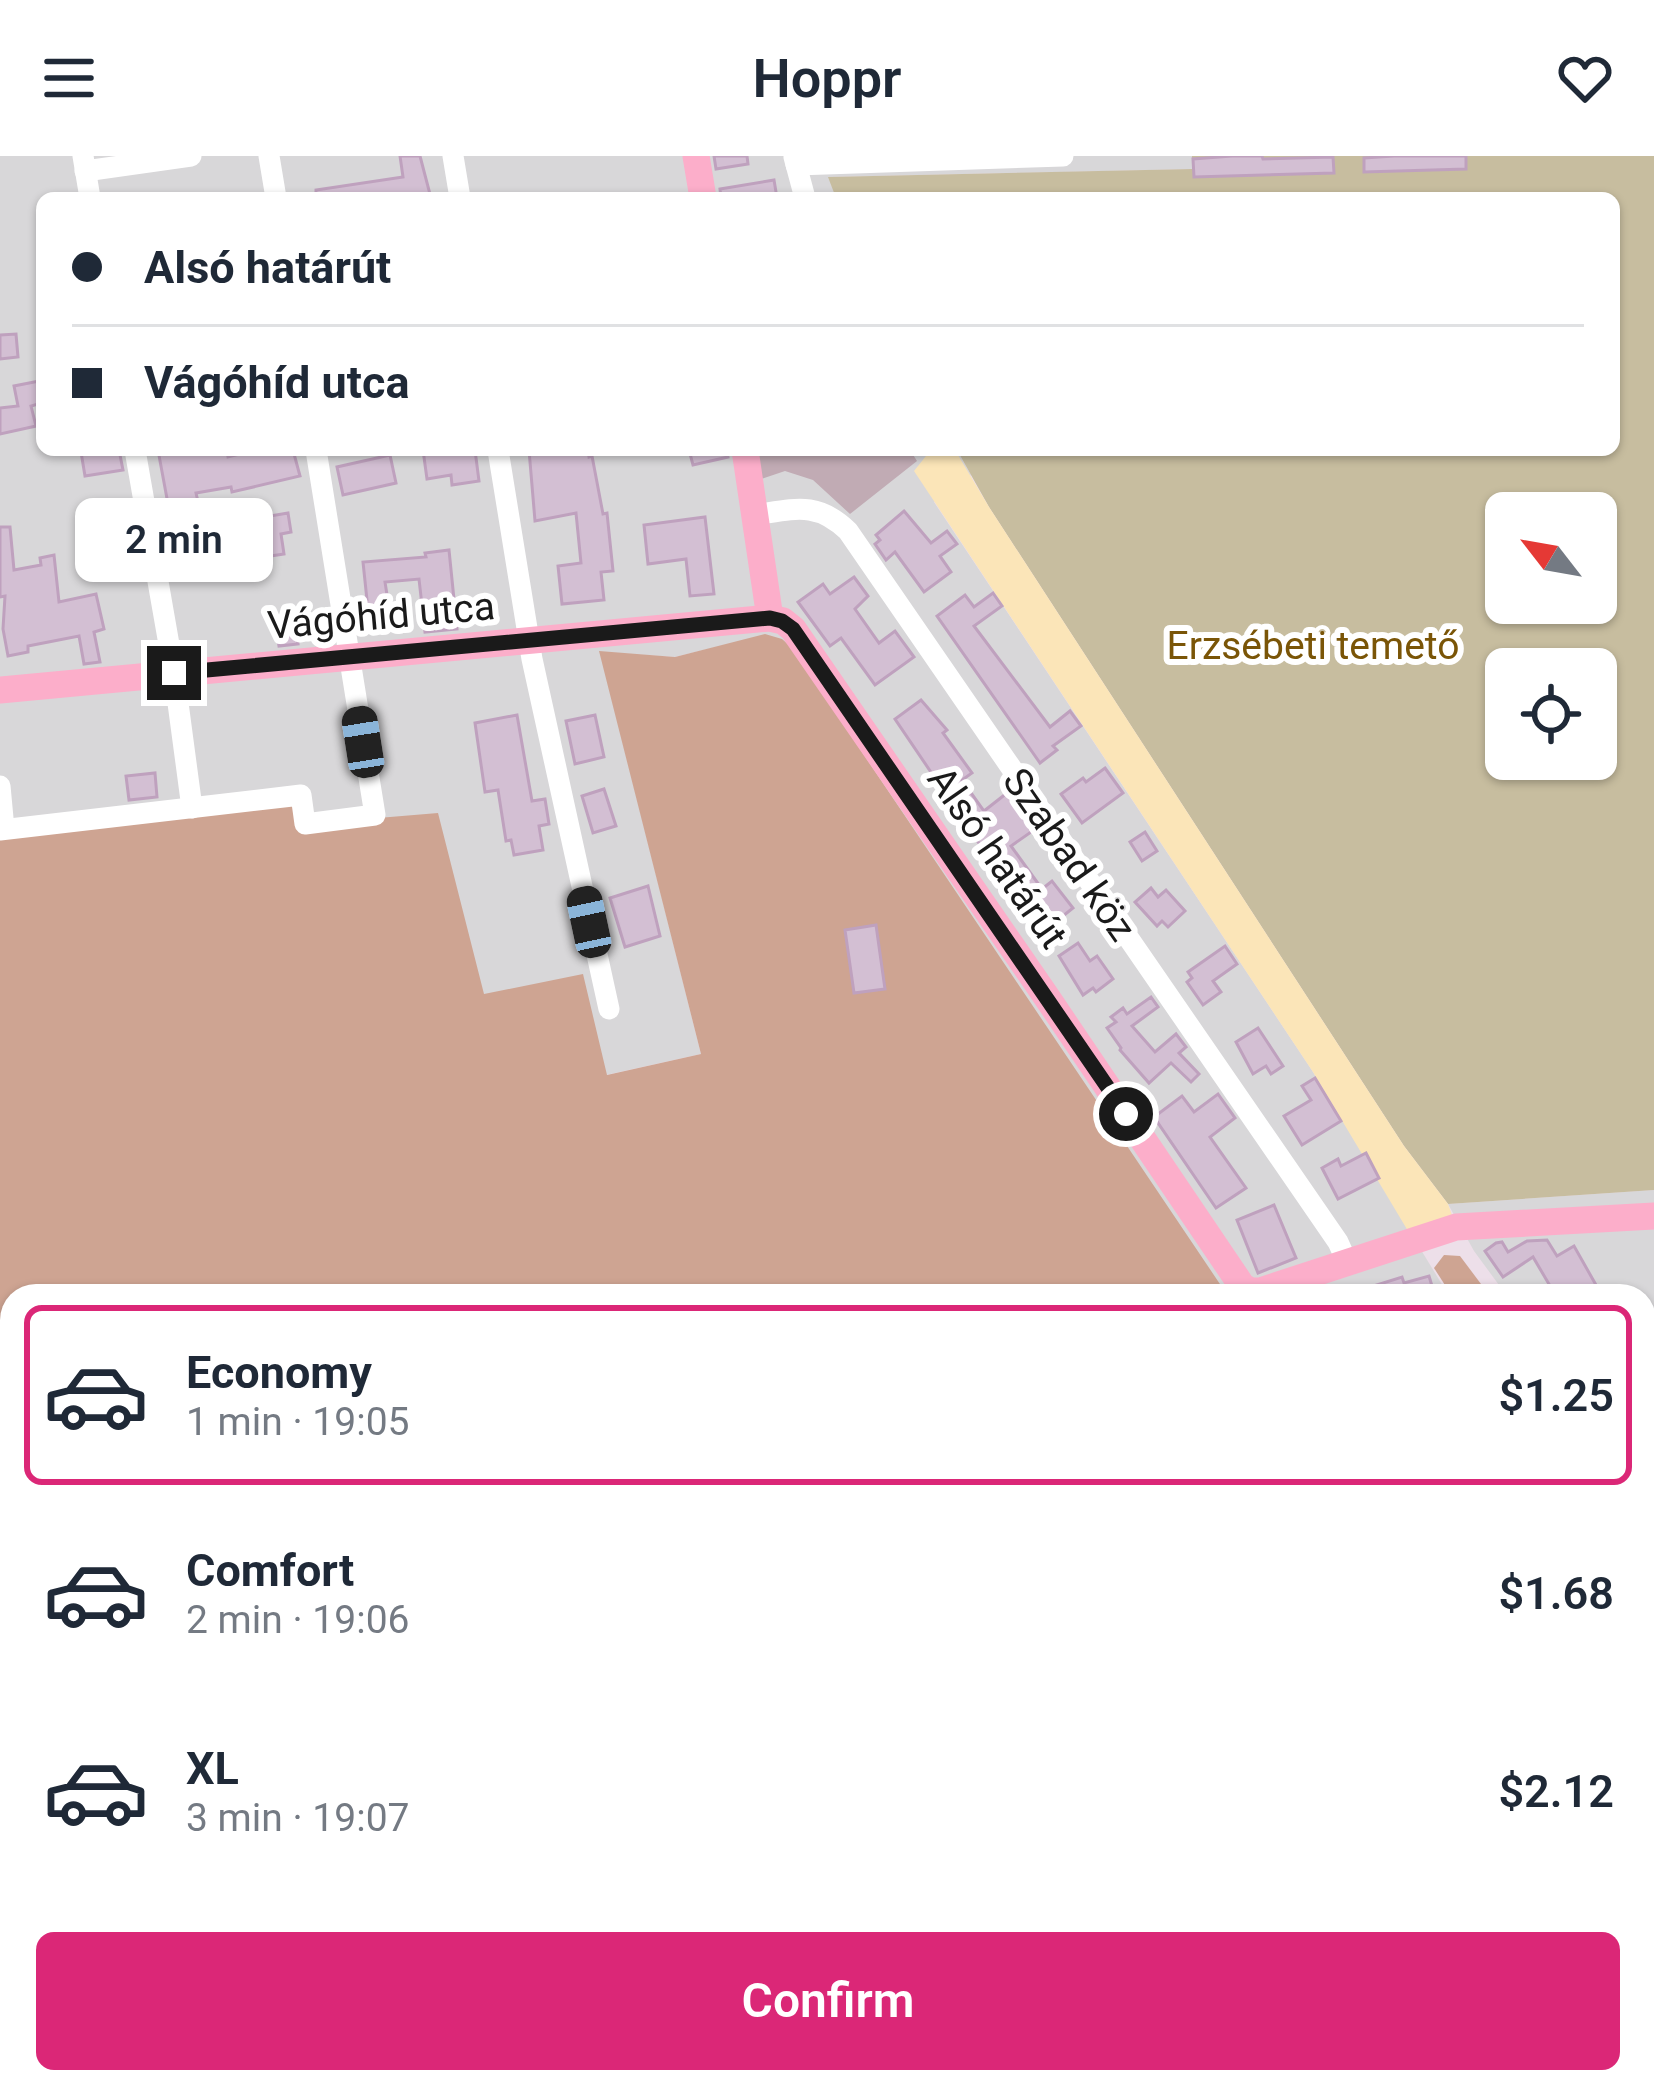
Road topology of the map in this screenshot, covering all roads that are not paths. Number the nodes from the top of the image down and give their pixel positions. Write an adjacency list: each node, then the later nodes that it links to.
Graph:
1 (191, 156): 7 (street)
2 (269, 156): 8 (street)
3 (453, 156): 9 (street)
4 (696, 156): 10 (street)
5 (1063, 156): 6 (street)
6 (795, 160): 11 (street)
7 (84, 163)
8 (275, 192)
9 (459, 192)
10 (702, 192)
11 (803, 192)
12 (136, 456): 20 (street)
13 (317, 456): 19 (street)
14 (499, 456): 18 (street)
15 (746, 456): 16 (street)
16 (755, 515): 17 (street); 27 (street, Szabad köz)
17 (770, 618): 18 (street, Vágóhíd utca); 28 (street, Alsó határút)
18 (528, 641): 19 (street, Vágóhíd utca); 25 (street)
19 (349, 658): 20 (street, Vágóhíd utca); 23 (street)
20 (174, 673): 21 (street, Vágóhíd utca); 23 (street)
21 (0, 690)
22 (0, 786): 24 (street)
23 (192, 808): 24 (street)
24 (2, 830)
25 (608, 1009)
26 (1654, 1216): 27 (street)
27 (1347, 1262): 29 (street)
28 (1241, 1284)
29 (1281, 1284)

